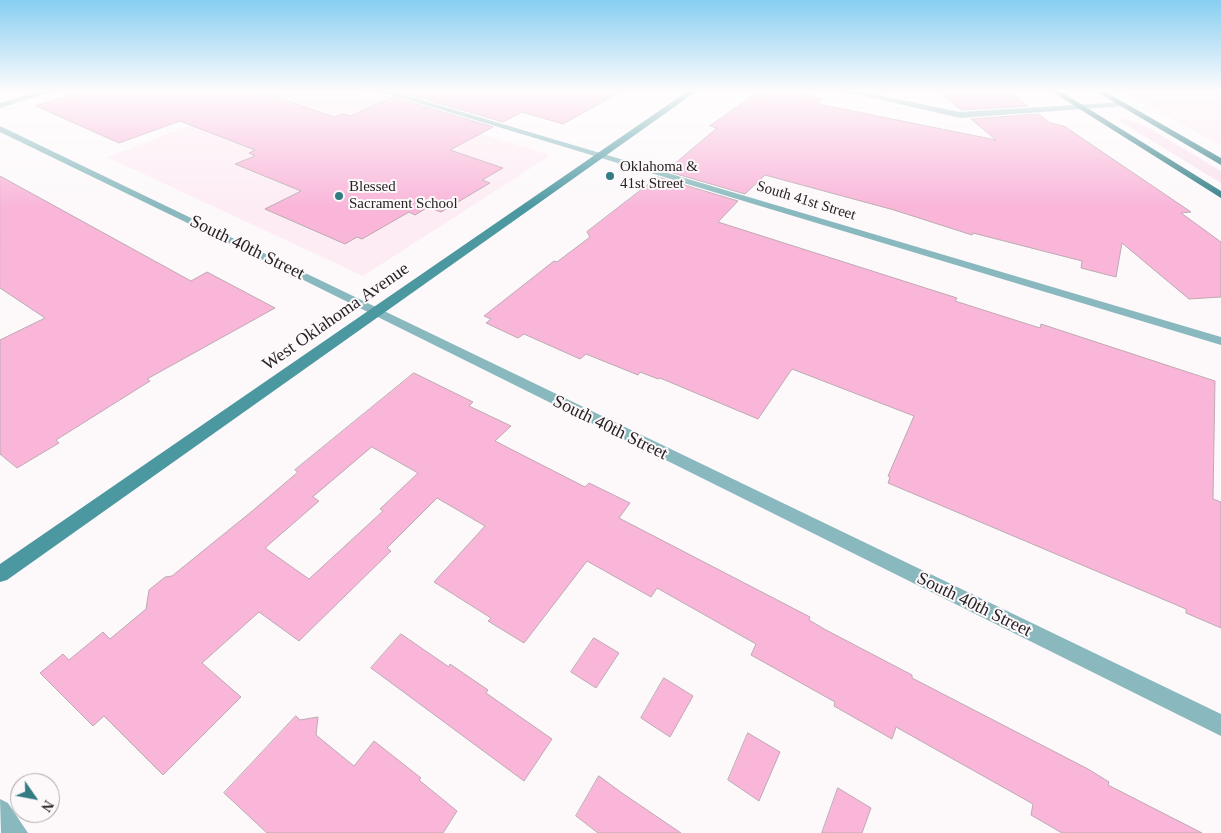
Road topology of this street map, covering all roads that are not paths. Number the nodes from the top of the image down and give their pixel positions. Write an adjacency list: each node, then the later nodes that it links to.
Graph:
1 (0, 130): 9 (street, South 40th Street)
2 (515, 130): 6 (street, South 41st Street)
3 (637, 130): 6 (main road, West Oklahoma Avenue)
4 (1117, 130): 8 (main road)
5 (1167, 130): 7 (main road)
6 (600, 155): 9 (main road, West Oklahoma Avenue); 10 (street, South 41st Street)
7 (1221, 162)
8 (1221, 196)
9 (376, 312): 11 (main road, West Oklahoma Avenue); 12 (street, South 40th Street)
10 (1221, 341)
11 (0, 574)
12 (1221, 725)
13 (0, 811): 14 (street)
14 (16, 833)

